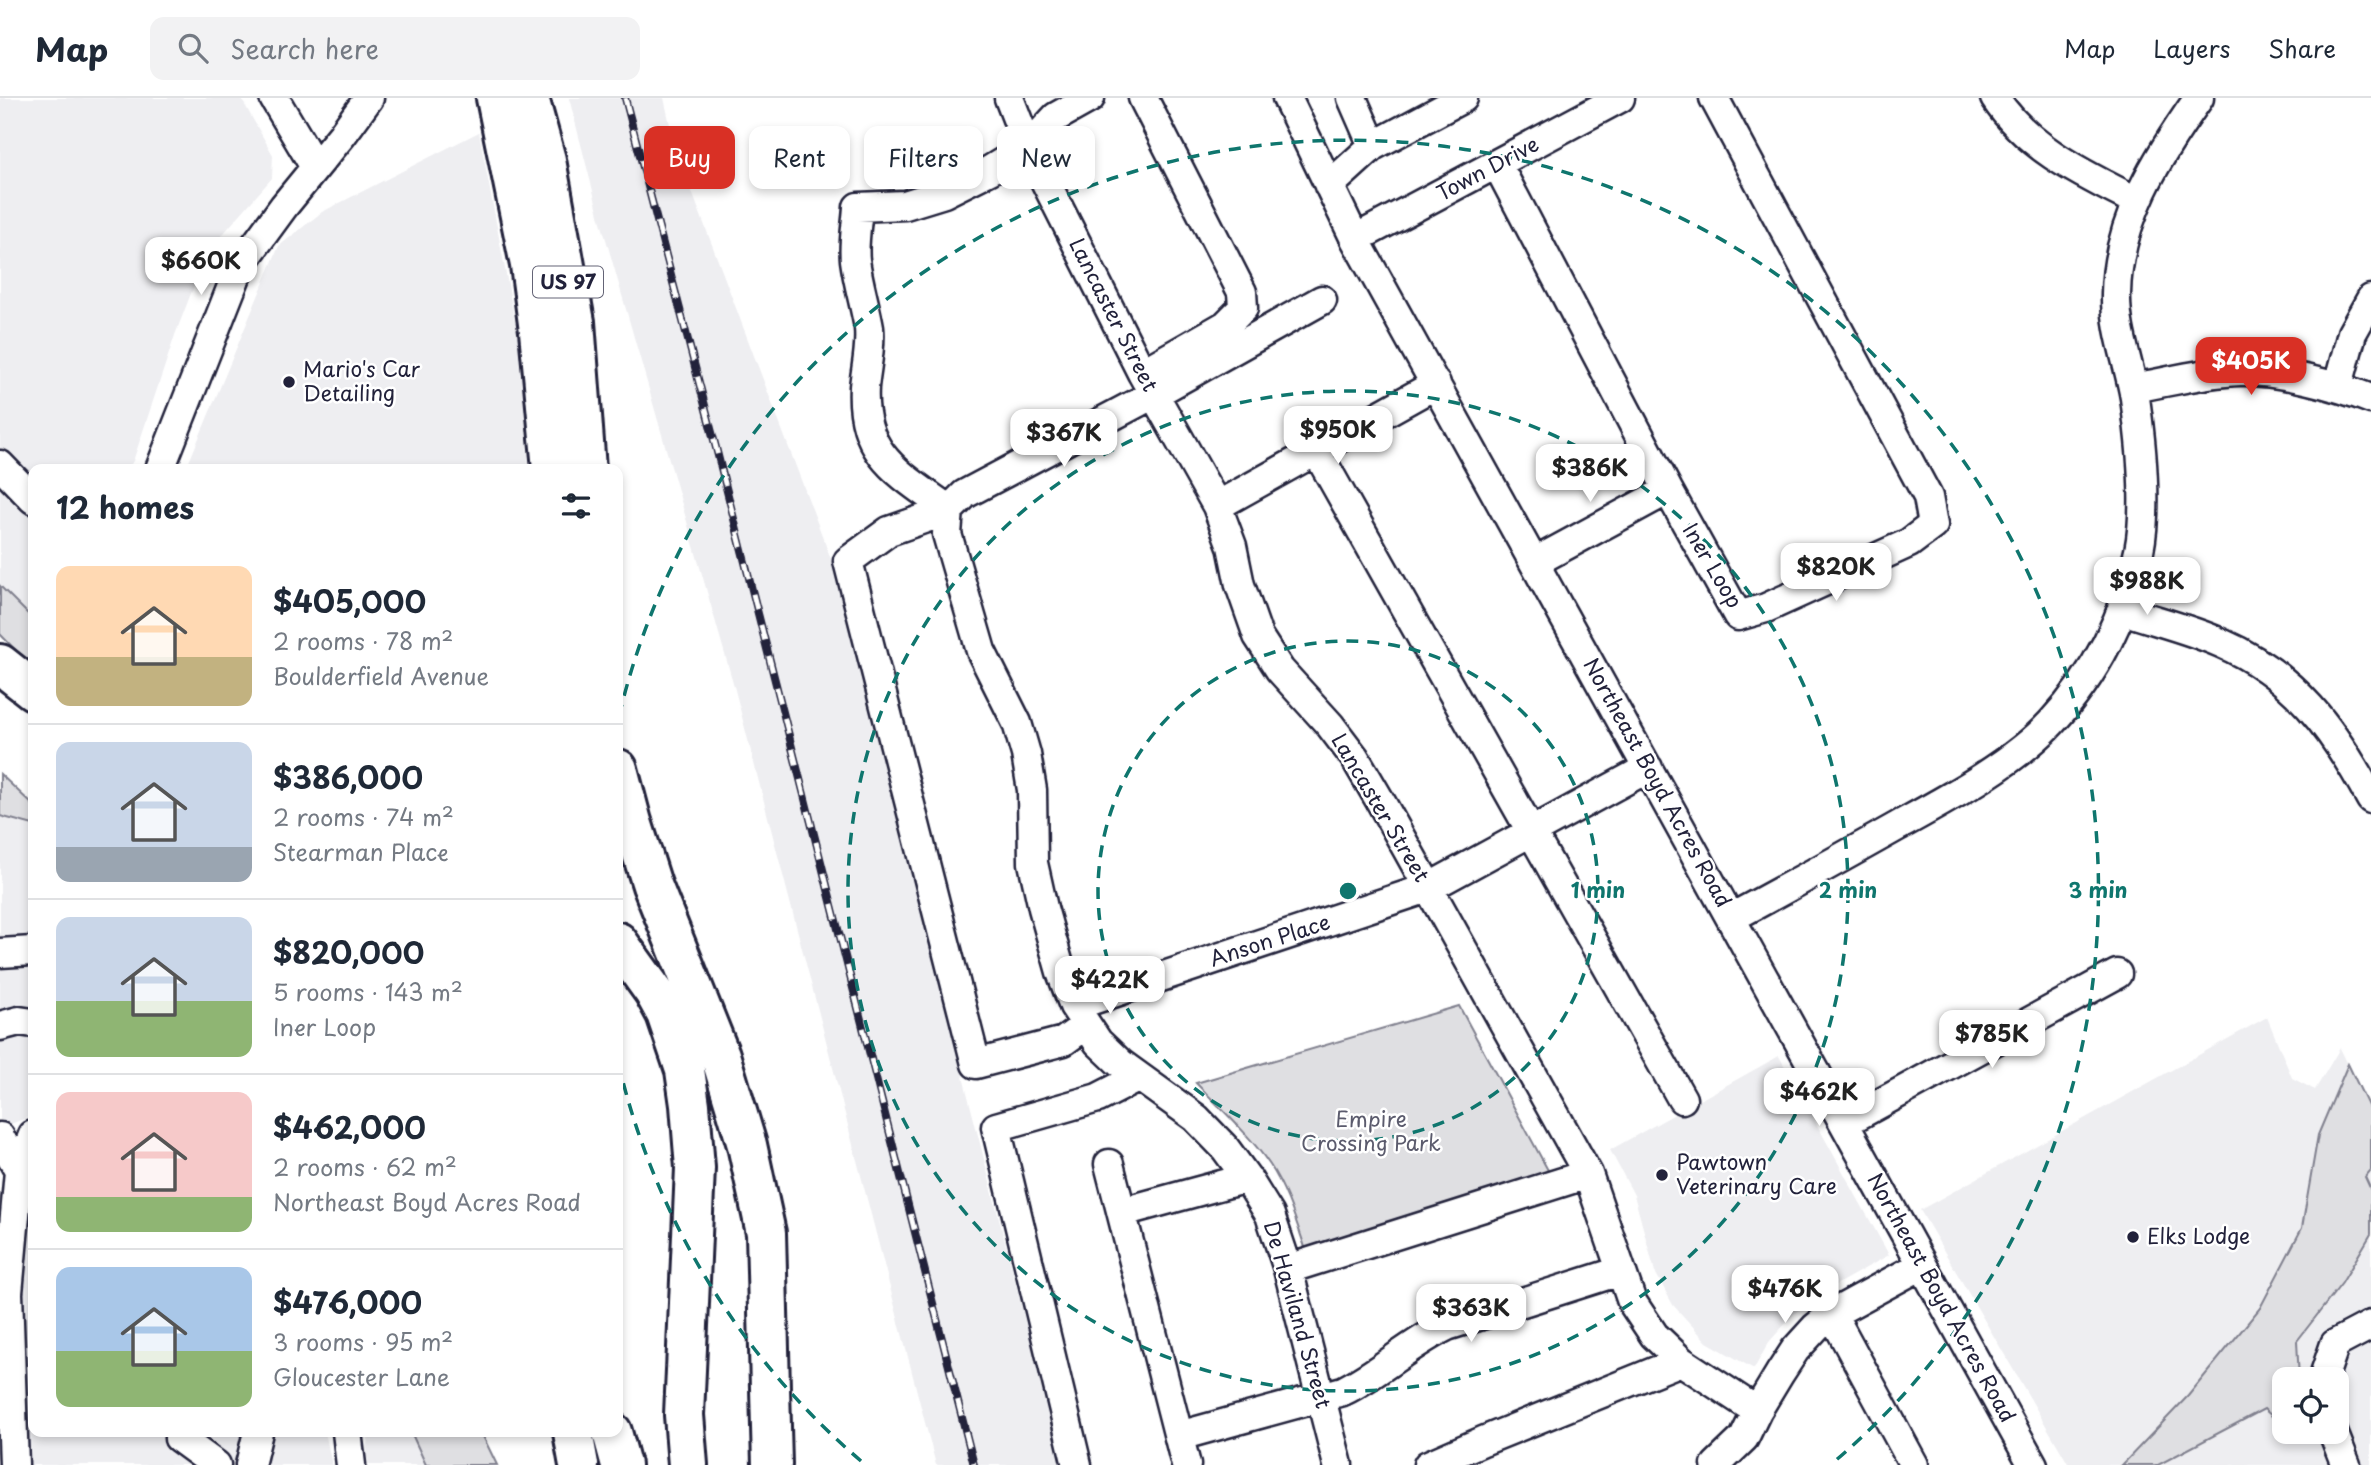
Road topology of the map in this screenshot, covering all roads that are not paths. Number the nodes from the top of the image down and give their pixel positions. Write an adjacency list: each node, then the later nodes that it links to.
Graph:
1 (274, 98): 20 (street)
2 (369, 98): 20 (street)
3 (496, 98): 34 (highway, US 97)
4 (529, 98): 35 (highway, US 97)
5 (1009, 98): 15 (street, Lancaster Street)
6 (1090, 98): 16 (street)
7 (1143, 98): 27 (street)
8 (1287, 98): 21 (street, Northeast Boyd Acres Road)
9 (1352, 98): 17 (street)
10 (1463, 98): 17 (street)
11 (1620, 98): 18 (street, Town Drive)
12 (1714, 98): 37 (street, Iner Loop)
13 (1995, 98): 23 (street)
14 (2199, 98): 23 (street)
15 (1020, 126)
16 (1048, 126)
17 (1373, 146): 21 (street)
18 (1497, 164): 24 (street, Town Drive); 37 (street, Iner Loop)
19 (997, 166): 40 (street)
20 (315, 167): 33 (street)
21 (1329, 186): 24 (street, Northeast Boyd Acres Road)
22 (1049, 189): 27 (street, Lancaster Street)
23 (2136, 201): 30 (street)
24 (1355, 239): 28 (street, Northeast Boyd Acres Road)
25 (2371, 299): 29 (street)
26 (1322, 300): 27 (street)
27 (1148, 384): 39 (street, Lancaster Street); 40 (street)
28 (1436, 384): 32 (street); 41 (street, Northeast Boyd Acres Road)
29 (2338, 386): 30 (street); 31 (street)
30 (2133, 388): 42 (street)
31 (2371, 399)
32 (1317, 450): 39 (street); 48 (street)
33 (162, 464)
34 (552, 464)
35 (586, 464)
36 (0, 465): 38 (street)
37 (1668, 490): 41 (street)
38 (28, 494)
39 (1217, 506): 49 (street, Lancaster Street)
40 (949, 510): 55 (street, De Haviland Street); 55 (street, Anson Place)
41 (1535, 562): 45 (street, Northeast Boyd Acres Road)
42 (2123, 610): 47 (street); 50 (street)
43 (0, 664): 44 (highway)
44 (28, 686)
45 (1648, 768): 48 (street, Anson Place); 50 (street, Northeast Boyd Acres Road)
46 (623, 788): 91 (highway)
47 (2371, 799)
48 (1531, 833): 49 (street, Anson Place); 59 (street)
49 (1428, 888): 55 (street, Anson Place); 64 (street, Lancaster Street)
50 (1731, 918): 60 (street, Northeast Boyd Acres Road)
51 (623, 948): 90 (highway)
52 (28, 951): 53 (street)
53 (0, 953)
54 (2118, 974): 60 (street)
55 (1080, 1016): 58 (street, De Haviland Street)
56 (28, 1022): 57 (street)
57 (0, 1026)
58 (1139, 1077): 65 (street, De Haviland Street); 92 (street)
59 (1682, 1099)
60 (1844, 1123): 67 (street, Northeast Boyd Acres Road)
61 (0, 1138): 63 (street)
62 (1109, 1164): 66 (street)
63 (26, 1173): 70 (street)
64 (1588, 1174): 68 (street); 69 (street, Lancaster Street)
65 (1247, 1178): 66 (street); 68 (street, De Haviland Street)
66 (1122, 1212): 77 (street)
67 (1922, 1265): 71 (street); 98 (street, Northeast Boyd Acres Road)
68 (1288, 1269): 75 (street, De Haviland Street)
69 (1620, 1271): 73 (street, Lancaster Street); 75 (street)
70 (4, 1308): 84 (street)
71 (1832, 1314): 76 (street); 97 (street)
72 (2371, 1325): 74 (street)
73 (1681, 1361): 76 (street, Lancaster Street); 95 (street)
74 (2327, 1367)
75 (1321, 1397): 77 (street); 94 (street, De Haviland Street)
76 (1757, 1410): 96 (street)
77 (1180, 1436): 93 (street)
78 (179, 1437): 85 (street)
79 (257, 1437): 86 (street)
80 (348, 1437): 87 (street)
81 (574, 1437): 88 (highway)
82 (613, 1437): 89 (highway)
83 (2338, 1444): 99 (street)
84 (14, 1465)
85 (216, 1465)
86 (250, 1465)
87 (351, 1465)
88 (579, 1465)
89 (621, 1465)
90 (688, 1465)
91 (772, 1465)
92 (1077, 1465)
93 (1186, 1465)
94 (1338, 1465)
95 (1428, 1465)
96 (1716, 1465)
97 (1914, 1465)
98 (2033, 1465)
99 (2346, 1465)

